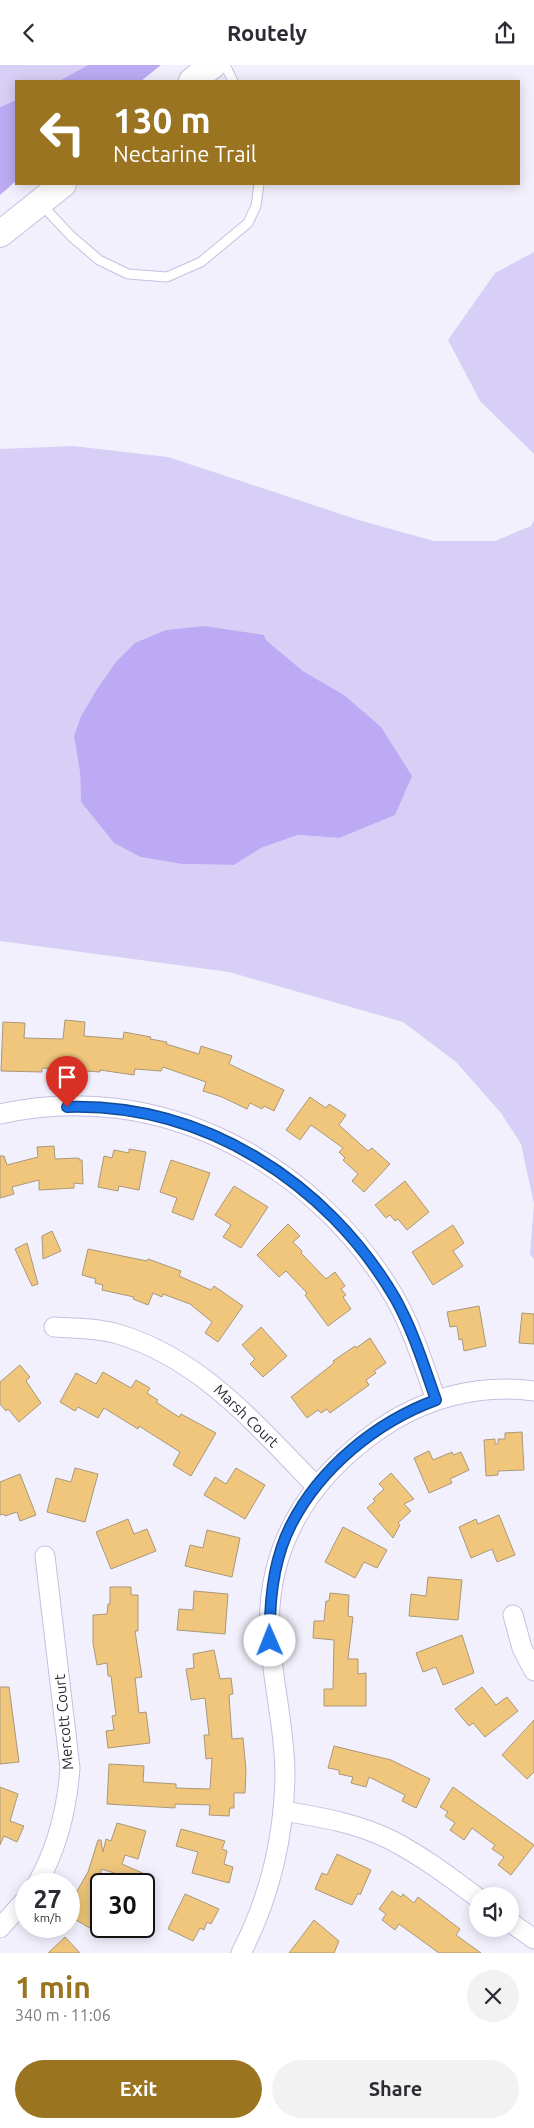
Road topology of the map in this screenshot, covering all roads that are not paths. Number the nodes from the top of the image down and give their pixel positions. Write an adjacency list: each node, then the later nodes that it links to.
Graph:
1 (213, 65): 3 (main road)
2 (225, 65): 4 (lane)
3 (193, 80)
4 (232, 80)
5 (62, 185): 7 (main road)
6 (259, 185): 7 (lane)
7 (39, 203): 8 (main road)
8 (0, 234)
9 (0, 1114): 12 (street)
10 (54, 1327): 13 (street, Marsh Court)
11 (534, 1391): 12 (street)
12 (436, 1400): 13 (street)
13 (316, 1486): 17 (street)
14 (45, 1556): 18 (street, Mercott Court)
15 (513, 1615): 16 (street)
16 (534, 1671)
17 (283, 1811): 19 (street); 24 (street)
18 (42, 1873)
19 (469, 1891)
20 (15, 1911): 21 (street)
21 (0, 1928)
22 (519, 1928): 23 (street)
23 (534, 1939)
24 (241, 1953)

